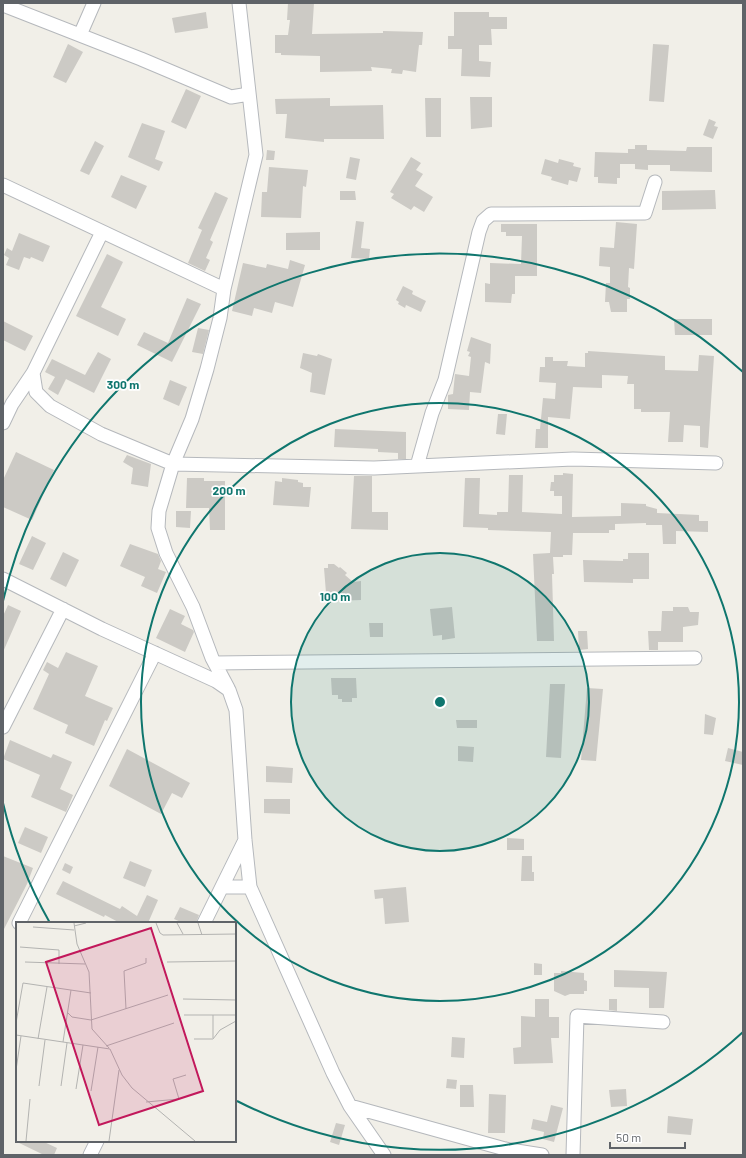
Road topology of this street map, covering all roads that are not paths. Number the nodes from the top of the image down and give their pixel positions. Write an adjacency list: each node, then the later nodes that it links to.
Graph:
1 (94, 3): 4 (street)
2 (239, 3): 5 (street)
3 (3, 5): 4 (street)
4 (80, 35): 5 (street)
5 (249, 94): 9 (street)
6 (655, 182): 16 (street)
7 (3, 185): 8 (street)
8 (102, 232): 9 (street); 10 (street)
9 (224, 289): 15 (street)
10 (33, 373): 11 (street); 12 (street)
11 (40, 396): 12 (street); 15 (street)
12 (12, 404): 13 (street)
13 (3, 423)
14 (716, 463): 16 (street)
15 (173, 464): 16 (street); 21 (street)
16 (417, 466)
17 (3, 579): 18 (street)
18 (63, 608): 19 (street); 23 (street)
19 (155, 653): 22 (street); 27 (street)
20 (695, 658): 21 (street)
21 (215, 663): 22 (street)
22 (229, 690): 24 (street)
23 (3, 727)
24 (245, 840): 25 (street); 26 (street)
25 (222, 886): 26 (street); 28 (street)
26 (250, 887): 30 (street)
27 (18, 922)
28 (204, 922)
29 (663, 1022): 35 (street)
30 (350, 1106): 33 (street); 34 (street)
31 (96, 1142): 32 (street)
32 (90, 1155)
33 (384, 1155)
34 (542, 1155)
35 (573, 1155)

